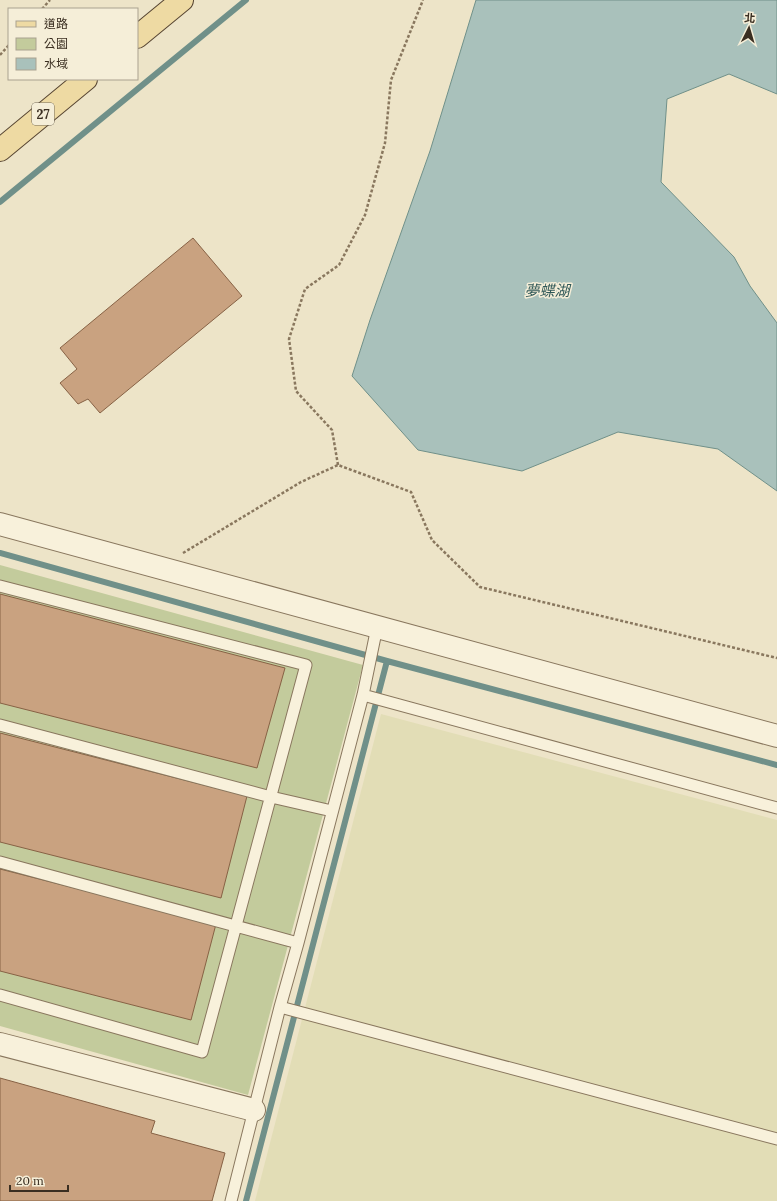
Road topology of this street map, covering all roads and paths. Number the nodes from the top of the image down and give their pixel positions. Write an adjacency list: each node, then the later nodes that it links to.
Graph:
1 (50, 0): 4 (path)
2 (182, 0): 5 (main road)
3 (423, 0): 10 (path)
4 (43, 8)
5 (138, 36)
6 (8, 46): 7 (path)
7 (0, 55)
8 (85, 80): 9 (main road, 27)
9 (0, 150)
10 (338, 465): 12 (path); 15 (path)
11 (0, 524): 12 (street)
12 (159, 568): 14 (street)
13 (0, 586): 19 (lane)
14 (377, 627): 16 (lane); 18 (street)
15 (777, 658)
16 (363, 695): 20 (lane); 21 (lane)
17 (0, 725): 19 (lane)
18 (777, 736)
19 (271, 797): 21 (lane); 23 (lane)
20 (777, 808)
21 (332, 811): 24 (lane)
22 (0, 862): 23 (lane)
23 (236, 925): 24 (lane); 25 (lane)
24 (298, 943): 26 (lane)
25 (0, 995)
26 (280, 1007): 28 (lane); 29 (lane)
27 (0, 1044): 28 (street)
28 (254, 1110): 30 (lane)
29 (777, 1139)
30 (231, 1201)

